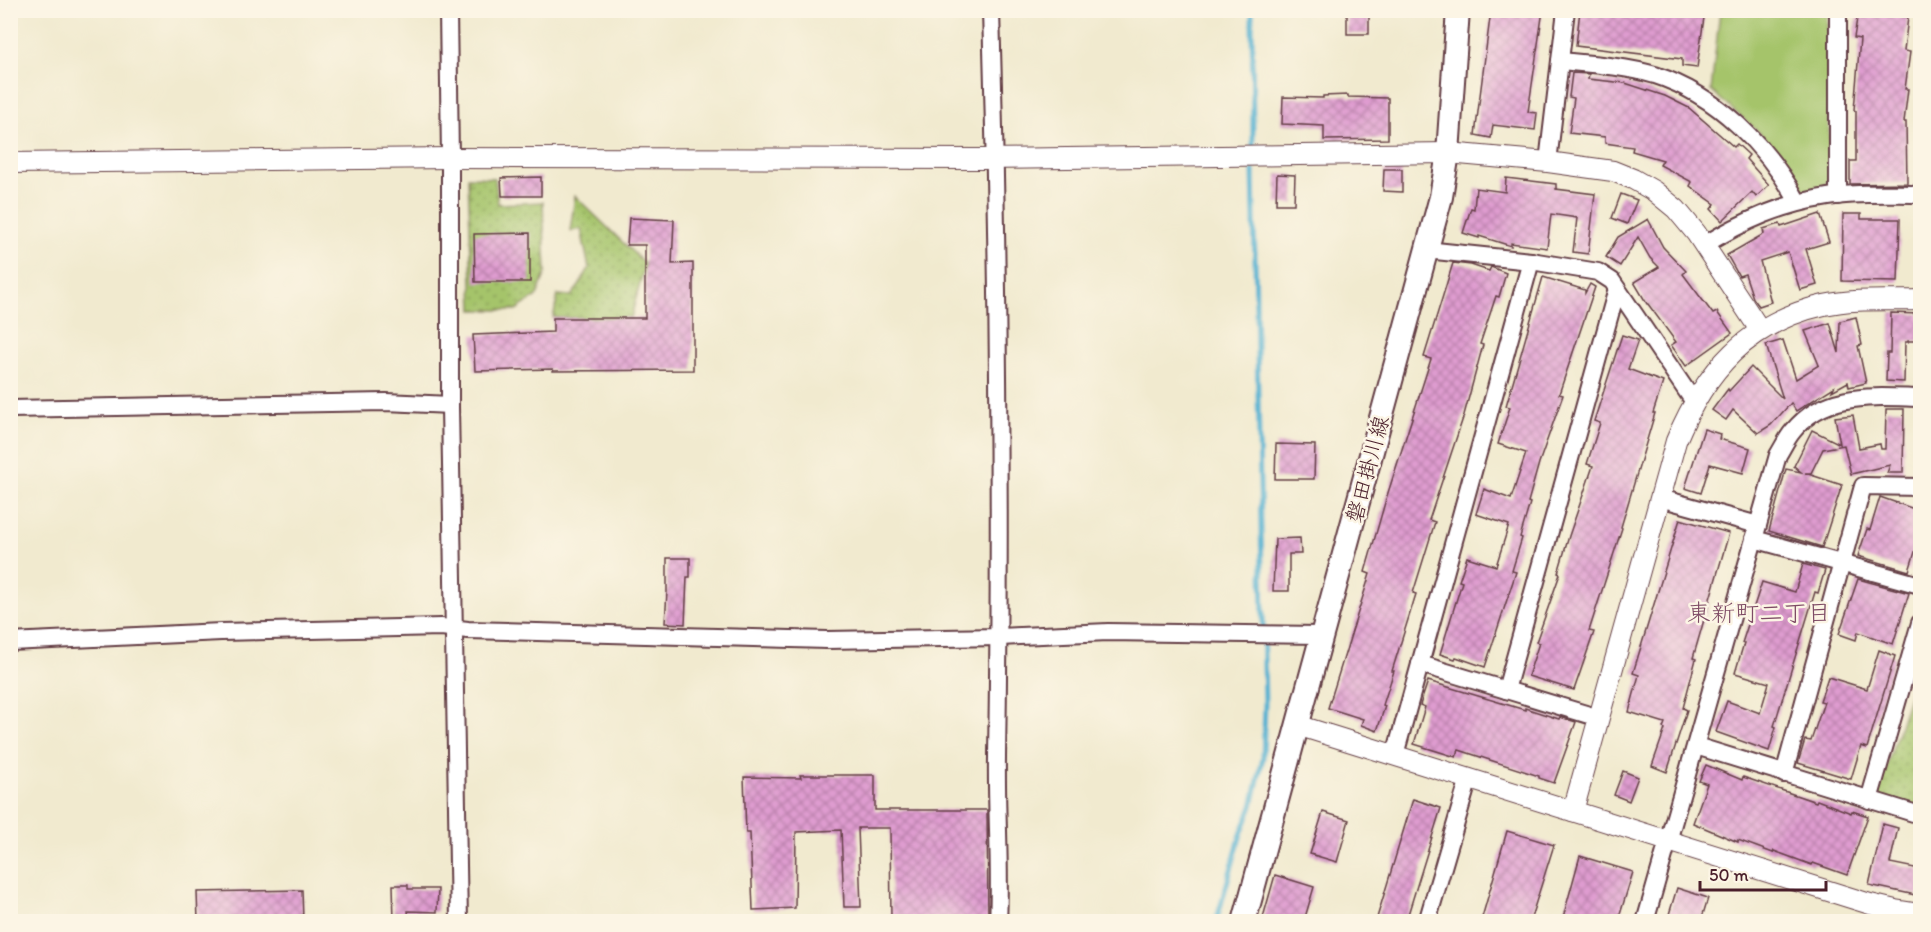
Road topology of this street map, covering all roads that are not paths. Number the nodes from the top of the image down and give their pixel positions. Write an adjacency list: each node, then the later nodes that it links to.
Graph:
1 (448, 10): 8 (street)
2 (991, 10): 9 (street)
3 (1458, 10): 7 (main road, 磐田掛川線)
4 (1566, 10): 6 (street)
5 (1838, 10): 13 (street)
6 (1560, 61): 10 (street); 14 (street)
7 (1448, 153): 9 (street); 10 (street); 16 (main road, 磐田掛川線)
8 (450, 158): 9 (street); 11 (street); 23 (street)
9 (995, 159): 33 (street)
10 (1548, 162): 15 (street)
11 (10, 163)
12 (1920, 194): 13 (street)
13 (1838, 196): 14 (street)
14 (1798, 202): 15 (street)
15 (1704, 245): 20 (street)
16 (1426, 250): 17 (street); 32 (main road, 磐田掛川線)
17 (1531, 261): 18 (street); 35 (street)
18 (1617, 289): 22 (street); 36 (street)
19 (1920, 300): 20 (street)
20 (1760, 330): 22 (street)
21 (1920, 398): 27 (street)
22 (1694, 402): 26 (street)
23 (450, 405): 24 (street); 31 (street)
24 (10, 409)
25 (1920, 487): 28 (street)
26 (1660, 498): 27 (street); 37 (street)
27 (1756, 532): 28 (street); 39 (street)
28 (1842, 564): 29 (street); 41 (street)
29 (1920, 585)
30 (1920, 623): 43 (street)
31 (453, 629): 33 (street); 34 (street); 48 (street)
32 (1321, 636): 33 (street); 38 (main road, 磐田掛川線)
33 (1000, 637): 49 (street)
34 (10, 642)
35 (1420, 664): 36 (street); 40 (street)
36 (1506, 690): 37 (street)
37 (1599, 718): 44 (street)
38 (1297, 725): 40 (street); 50 (main road, 磐田掛川線)
39 (1696, 746): 41 (street); 46 (street)
40 (1395, 755): 42 (street)
41 (1784, 774): 43 (street)
42 (1469, 778): 44 (street); 51 (street)
43 (1869, 800): 45 (street)
44 (1573, 811): 46 (street)
45 (1920, 815)
46 (1670, 841): 47 (street); 52 (street)
47 (1920, 914)
48 (459, 921)
49 (998, 921)
50 (1244, 921)
51 (1427, 921)
52 (1645, 921)

